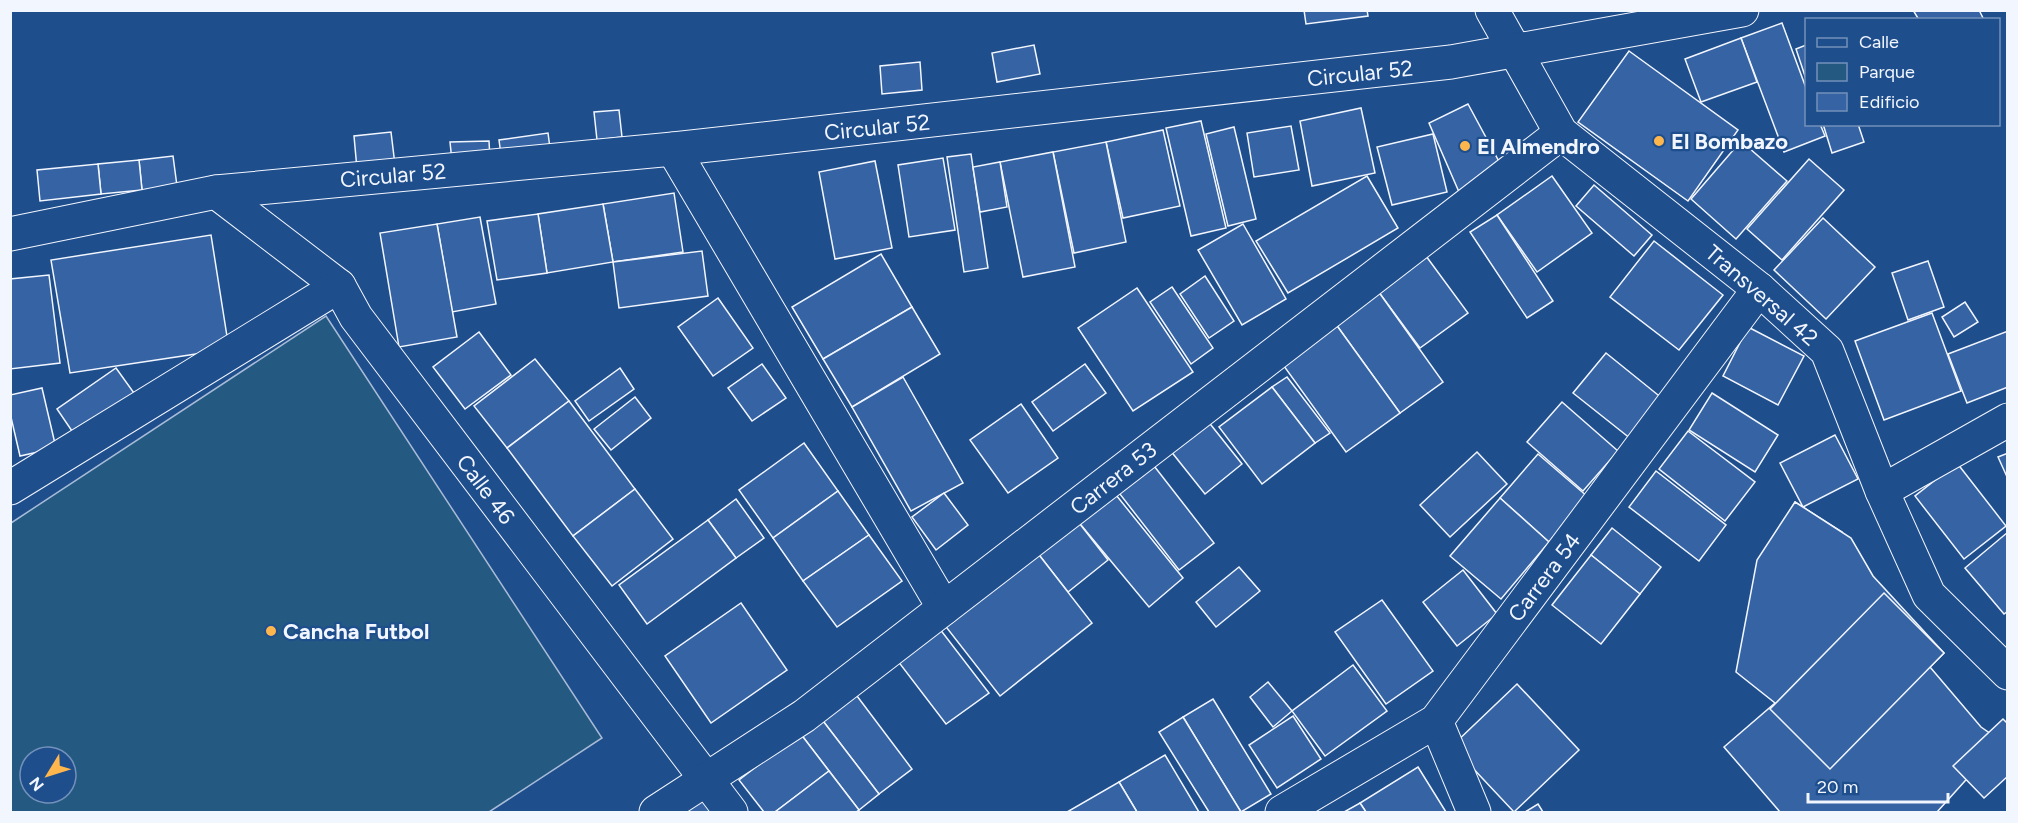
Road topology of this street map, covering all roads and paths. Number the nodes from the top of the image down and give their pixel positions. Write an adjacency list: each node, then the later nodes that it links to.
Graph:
1 (1492, 10): 3 (street, Transversal 42)
2 (1742, 10): 3 (street, Circular 52)
3 (1515, 51): 4 (street, Transversal 42); 5 (street, Circular 52)
4 (1561, 133): 9 (street, Transversal 42); 13 (street, Carrera 53)
5 (673, 149): 6 (street, Circular 52); 13 (street)
6 (216, 192): 7 (street, Circular 52); 8 (street, Calle 46)
7 (10, 234)
8 (339, 286): 11 (street); 16 (street, Calle 46)
9 (1759, 289): 12 (street, Transversal 42); 15 (street, Carrera 54)
10 (2007, 420): 12 (street)
11 (10, 488)
12 (1882, 490): 14 (street, Transversal 42)
13 (944, 608): 16 (street, Carrera 53)
14 (2007, 673)
15 (1436, 721): 19 (street, Carrera 54); 20 (street)
16 (705, 780): 17 (street, Carrera 53); 18 (street, Calle 46)
17 (656, 813)
18 (731, 813)
19 (1282, 813)
20 (1474, 813)

